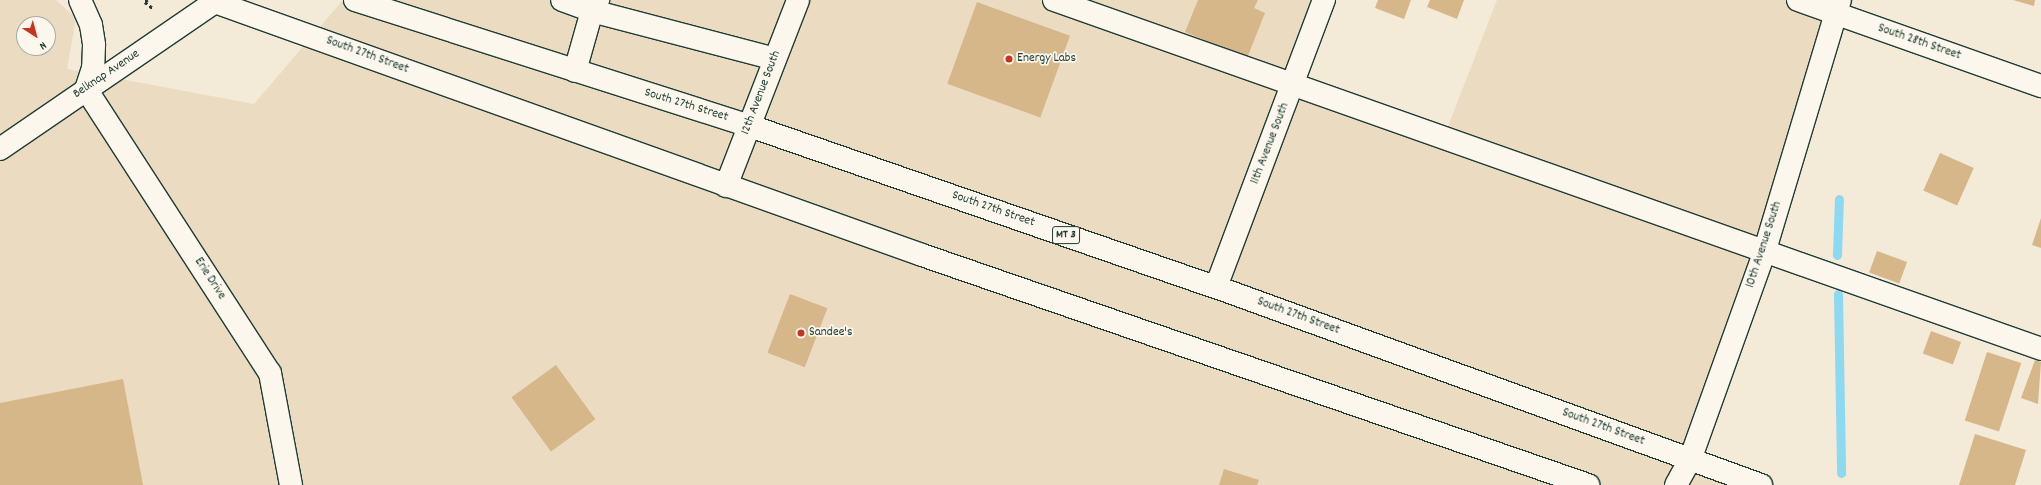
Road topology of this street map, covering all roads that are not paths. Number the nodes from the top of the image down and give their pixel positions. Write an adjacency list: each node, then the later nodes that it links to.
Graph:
1 (80, 0): 17 (main road)
2 (355, 0): 12 (main road, South 27th Street / MT 3)
3 (399, 0): 12 (main road)
4 (562, 0): 10 (main road)
5 (798, 0): 13 (main road, 12th Avenue South)
6 (1054, 0): 15 (main road)
7 (1324, 0): 15 (main road, 11th Avenue South)
8 (1798, 0): 11 (main road, South 28th Street)
9 (214, 1): 17 (main road, Belknap Avenue); 20 (main road, South 27th Street)
10 (595, 5): 13 (main road); 14 (main road)
11 (1838, 7): 16 (main road, South 28th Street); 21 (main road, 10th Avenue South)
12 (437, 26): 14 (main road, South 27th Street / MT 3)
13 (775, 59): 18 (main road, 12th Avenue South)
14 (575, 71): 18 (main road, South 27th Street / MT 3)
15 (1295, 83): 21 (main road); 22 (main road, 11th Avenue South)
16 (2041, 86)
17 (86, 89): 19 (main road, Belknap Avenue); 25 (main road, Erie Drive)
18 (750, 126): 20 (main road, 12th Avenue South); 22 (main road, South 27th Street / MT 3)
19 (0, 149)
20 (726, 186): 26 (main road, South 27th Street)
21 (1764, 253): 23 (main road); 24 (main road, 10th Avenue South)
22 (1216, 287): 24 (main road, South 27th Street / MT 3)
23 (2041, 349)
24 (1690, 460): 27 (main road, 10th Avenue South); 28 (main road, South 27th Street / MT 3)
25 (291, 485)
26 (1588, 485)
27 (1676, 485)
28 (1760, 485)

